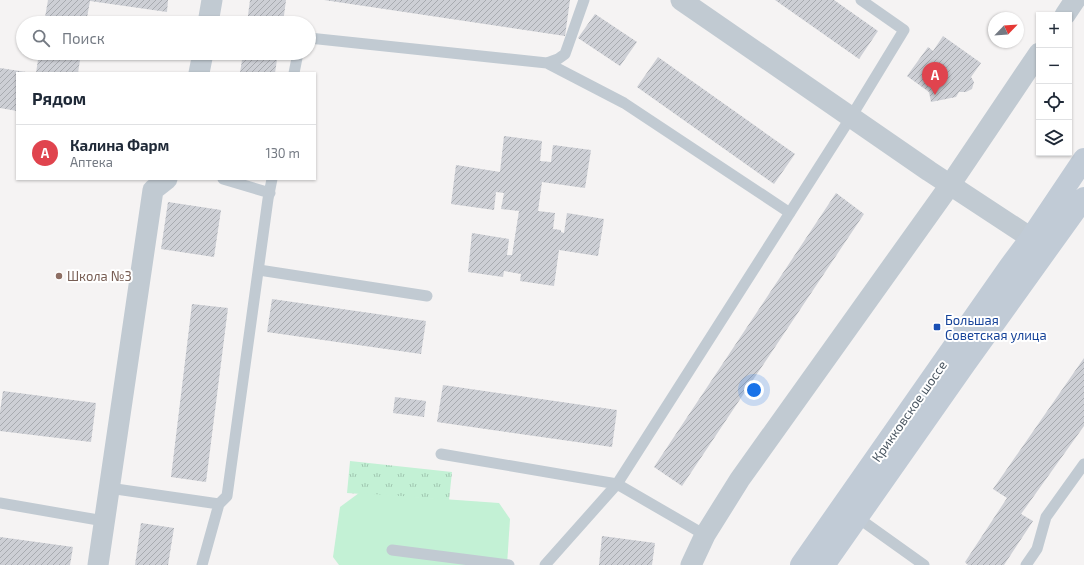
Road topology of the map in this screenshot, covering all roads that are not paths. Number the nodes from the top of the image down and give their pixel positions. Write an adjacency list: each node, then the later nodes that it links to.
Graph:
1 (212, 0): 7 (street)
2 (584, 0): 12 (lane)
3 (681, 0): 15 (street)
4 (861, 0): 15 (lane)
5 (1075, 0): 6 (street)
6 (1067, 12)
7 (209, 16)
8 (316, 39): 12 (lane)
9 (1036, 57): 20 (street)
10 (202, 60): 13 (street)
11 (297, 60): 14 (lane)
12 (547, 63): 23 (lane)
13 (199, 72)
14 (294, 72)
15 (851, 117): 20 (street); 23 (lane)
16 (1084, 159): 24 (main road, Крикковское шоссе)
17 (166, 180): 30 (street)
18 (226, 180): 21 (lane)
19 (272, 180): 21 (lane)
20 (950, 185): 24 (street); 35 (street)
21 (270, 193): 25 (lane)
22 (1084, 198): 33 (main road)
23 (790, 213): 29 (lane)
24 (1031, 238): 33 (main road, Крикковское шоссе)
25 (259, 270): 26 (lane); 32 (lane)
26 (426, 296)
27 (441, 454): 29 (lane)
28 (1084, 464): 45 (lane)
29 (617, 484): 35 (lane); 40 (lane)
30 (109, 488): 32 (lane); 34 (street)
31 (0, 503): 34 (lane)
32 (219, 504): 38 (lane)
33 (850, 512): 42 (main road, Крикковское шоссе); 43 (main road); 44 (lane)
34 (104, 521): 37 (street)
35 (705, 535): 41 (street)
36 (392, 550): 39 (lane)
37 (98, 565)
38 (202, 565)
39 (509, 565)
40 (545, 565)
41 (691, 565)
42 (801, 565)
43 (824, 565)
44 (924, 565)
45 (1026, 565)

